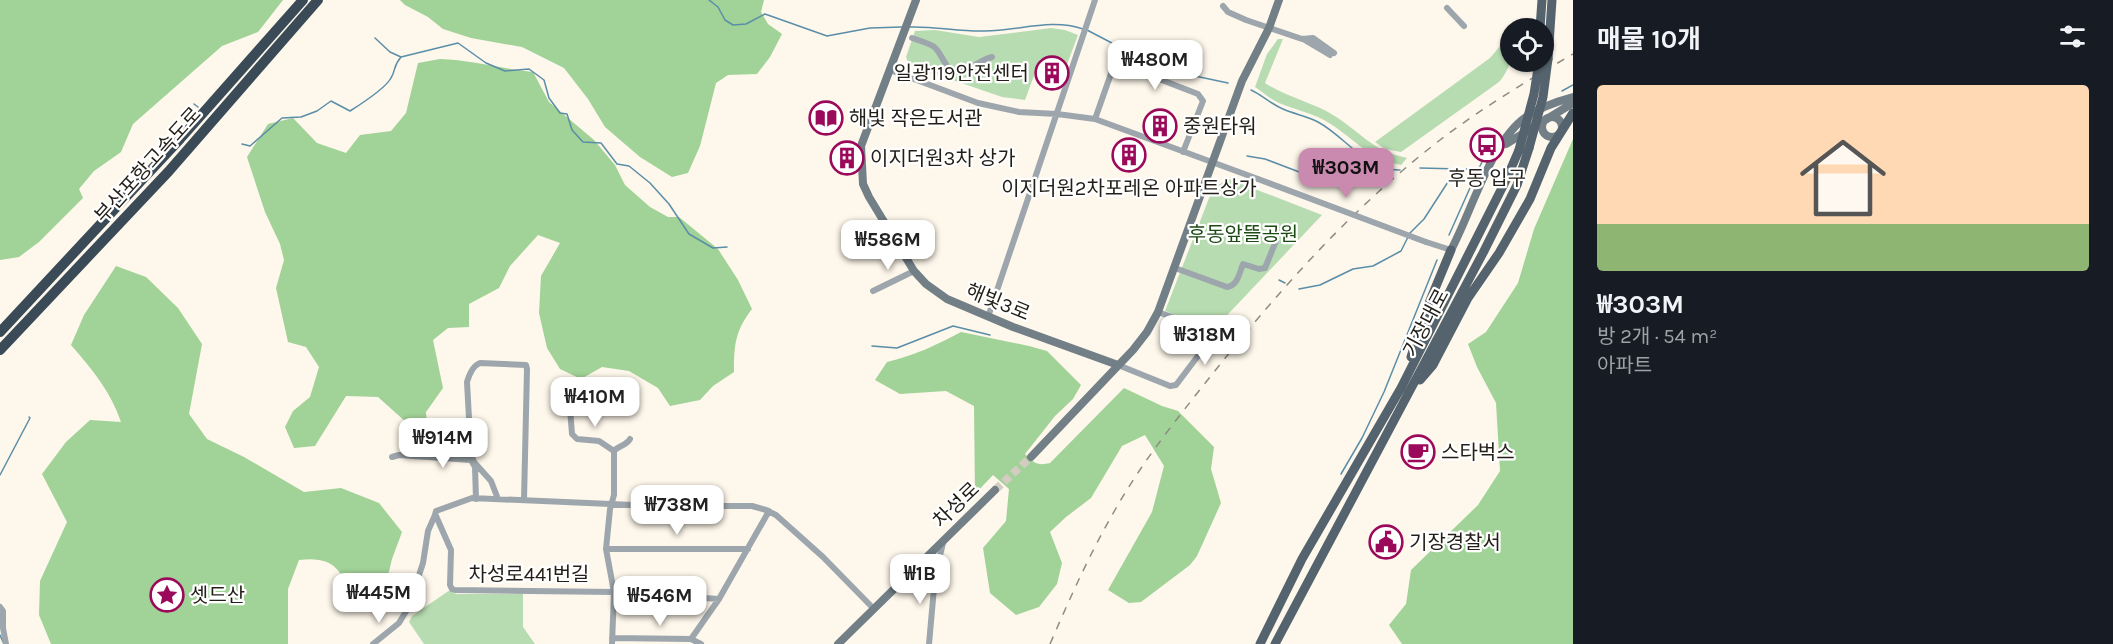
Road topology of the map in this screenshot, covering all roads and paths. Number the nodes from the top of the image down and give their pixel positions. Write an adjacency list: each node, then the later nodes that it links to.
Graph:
1 (303, 0): 41 (highway, 부산포항고속도로)
2 (318, 0): 42 (highway, 부산포항고속도로)
3 (916, 0): 17 (street, 해빛3로)
4 (1095, 0): 25 (street)
5 (1279, 0): 13 (street)
6 (1542, 0): 10 (main road)
7 (1552, 0): 11 (main road, 기장대로)
8 (1223, 6): 13 (street)
9 (1447, 8): 12 (street)
10 (1541, 18)
11 (1549, 18)
12 (1464, 26)
13 (1269, 28): 15 (street); 33 (street)
14 (912, 38): 18 (street)
15 (1334, 55)
16 (992, 57): 18 (street)
17 (890, 70): 25 (street); 37 (street, 해빛3로)
18 (951, 70): 21 (street)
19 (1539, 72): 44 (main road, 기장대로, bridge)
20 (1542, 72): 44 (main road, 기장대로, bridge)
21 (947, 78)
22 (1573, 97): 31 (street)
23 (1573, 103): 26 (street)
24 (1573, 113): 30 (main road)
25 (1057, 114): 27 (street); 40 (street)
26 (1546, 118): 28 (street); 29 (street); 30 (street)
27 (1095, 119): 32 (street); 32 (street)
28 (1531, 127): 29 (street); 31 (street)
29 (1543, 131): 30 (street)
30 (1560, 132): 44 (main road)
31 (1500, 147): 35 (street)
32 (1184, 152): 33 (street)
33 (1212, 163): 35 (street, bridge); 36 (street)
34 (1269, 238): 36 (street)
35 (1450, 250): 44 (main road)
36 (1175, 268): 39 (street)
37 (914, 272): 38 (street); 40 (street, 해빛3로)
38 (873, 291)
39 (1158, 312): 43 (street); 43 (street)
40 (988, 317): 43 (street, 해빛3로)
41 (0, 332)
42 (0, 351)
43 (1118, 365): 49 (street)
44 (1405, 389): 74 (main road, 기장대로); 75 (main road, 기장대로)
45 (570, 409): 47 (street)
46 (630, 439): 47 (street)
47 (614, 451): 55 (street)
48 (392, 457): 50 (street)
49 (1031, 457)
50 (474, 462): 52 (street); 53 (street); 54 (street)
51 (995, 490): 58 (street, 차성로)
52 (476, 499): 53 (street); 57 (street)
53 (498, 499): 54 (street)
54 (524, 500): 55 (street)
55 (611, 503): 56 (street); 59 (street)
56 (770, 511): 60 (street); 66 (street)
57 (435, 516): 63 (street, 차성로441번길); 70 (street)
58 (944, 539): 61 (street, 차성로); 62 (street)
59 (606, 549): 60 (street); 63 (street)
60 (748, 549): 64 (street)
61 (923, 561): 62 (street); 66 (street, 차성로)
62 (935, 577): 73 (street)
63 (614, 591): 64 (street, 차성로441번길); 68 (street)
64 (719, 599): 67 (street)
65 (0, 607): 69 (street)
66 (873, 608): 72 (street, 차성로)
67 (691, 639): 68 (street); 71 (street)
68 (612, 641)
69 (6, 644)
70 (373, 644)
71 (700, 644)
72 (838, 644)
73 (929, 644)
74 (1260, 644)
75 (1275, 644)

